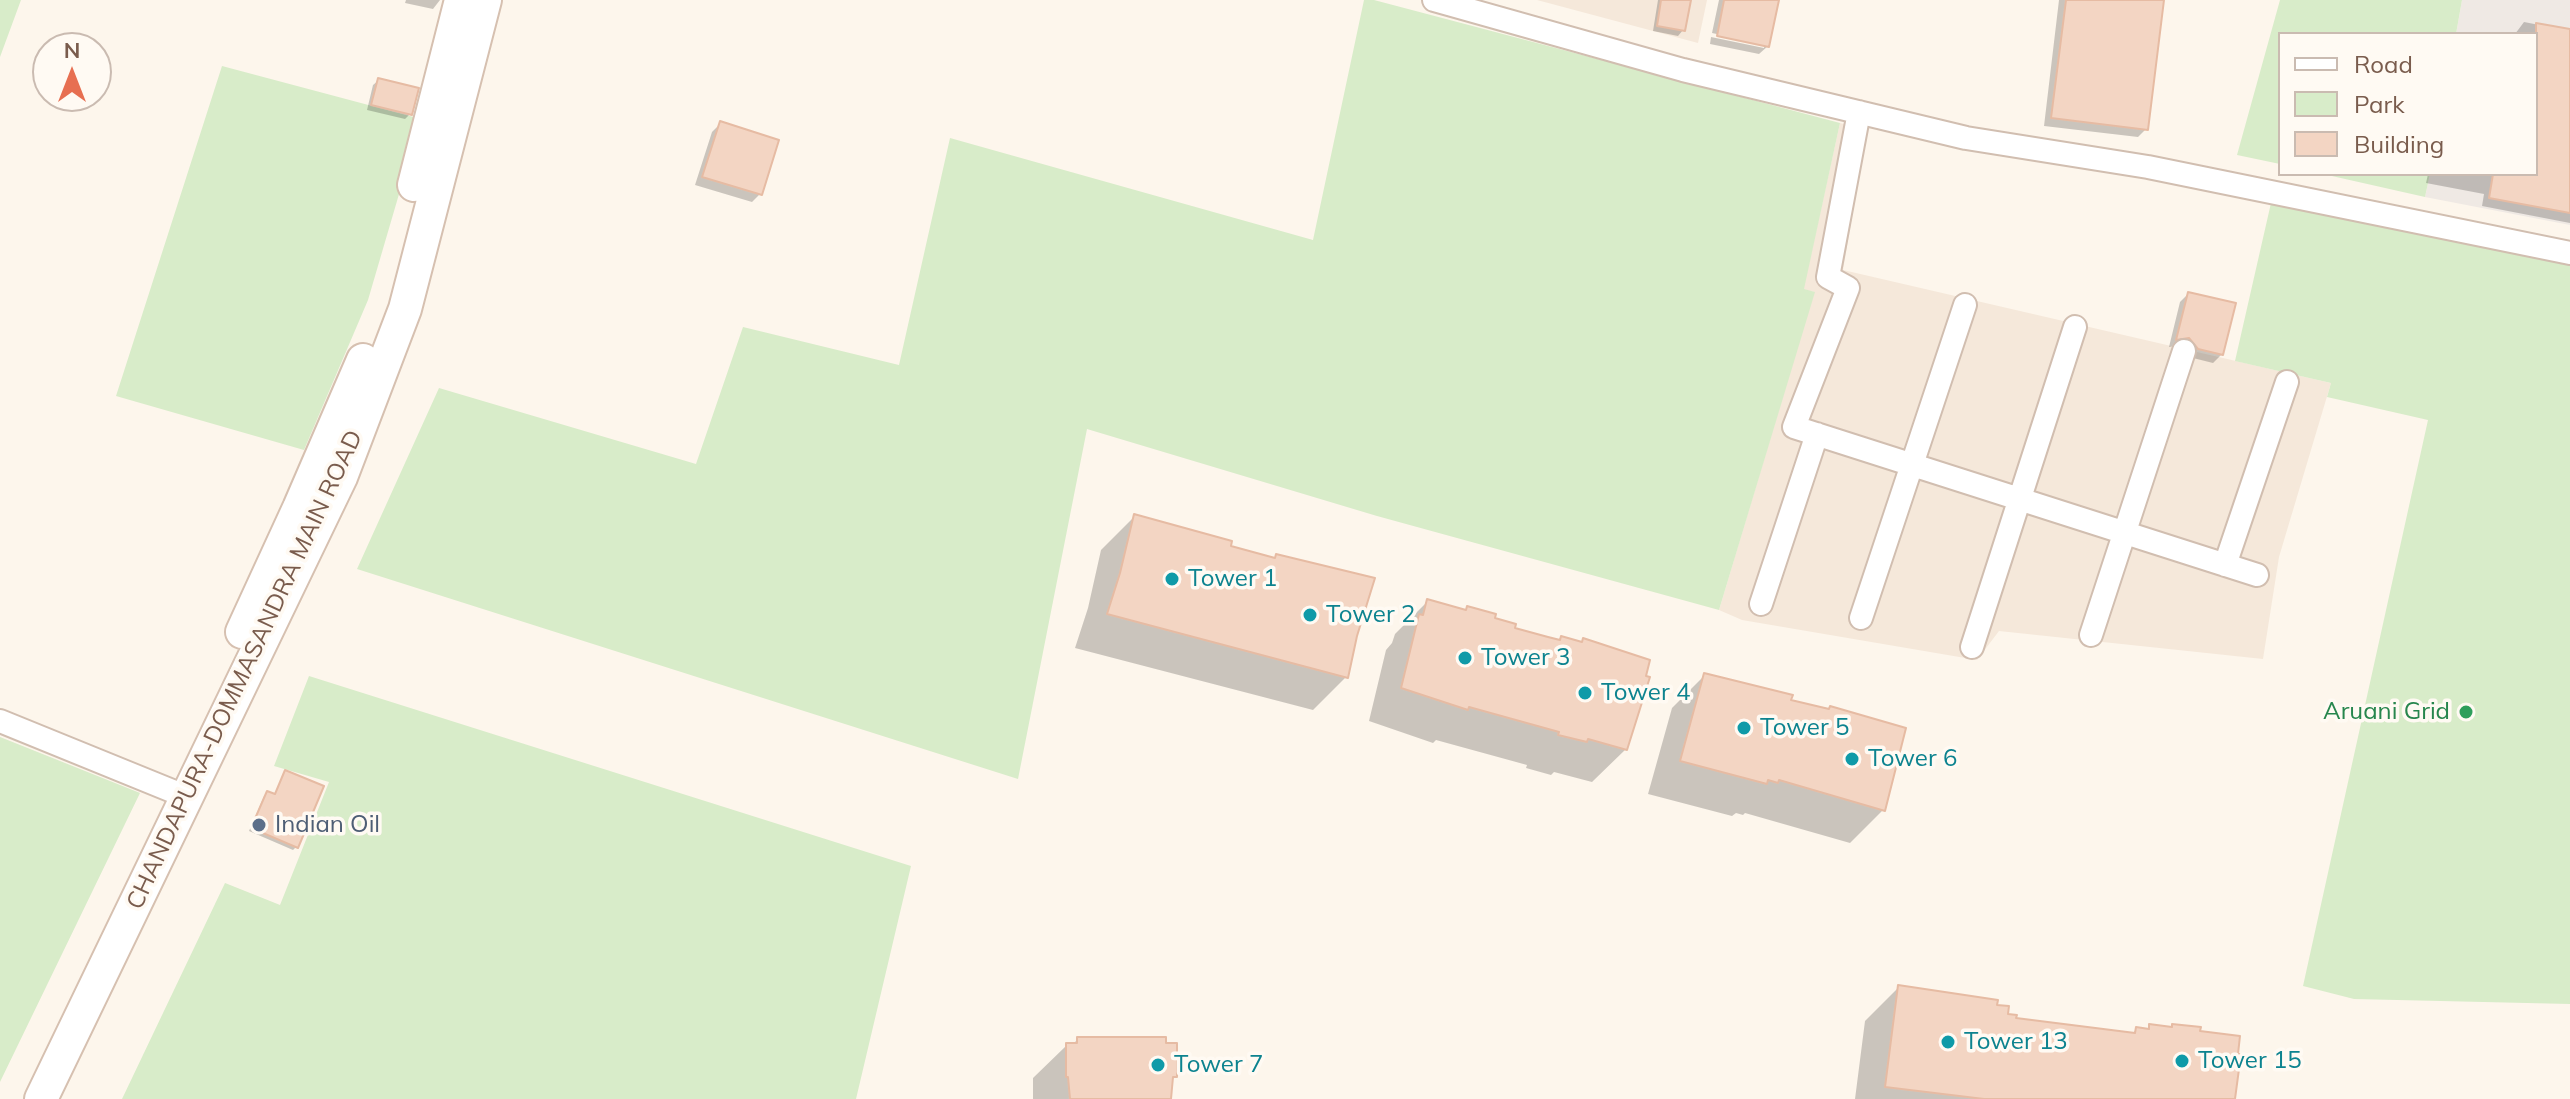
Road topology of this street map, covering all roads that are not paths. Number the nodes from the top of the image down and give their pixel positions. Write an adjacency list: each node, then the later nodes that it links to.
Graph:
1 (461, 0): 21 (main road, CHANDAPURA-DOMMASANDRA MAIN ROAD)
2 (485, 0): 21 (main road, CHANDAPURA-DOMMASANDRA MAIN ROAD)
3 (1434, 0): 4 (street)
4 (1859, 112): 5 (street); 10 (street)
5 (2570, 253)
6 (1965, 305): 11 (street)
7 (2075, 327): 12 (street)
8 (2184, 351): 13 (street)
9 (2287, 382): 14 (street)
10 (1817, 434): 11 (street); 16 (street)
11 (1912, 465): 12 (street); 17 (street)
12 (2020, 499): 13 (street); 19 (street)
13 (2124, 533): 14 (street); 18 (street)
14 (2225, 565): 15 (street)
15 (2257, 575)
16 (1761, 604)
17 (1861, 618)
18 (2091, 635)
19 (1972, 647)
20 (0, 721): 21 (street)
21 (178, 793): 22 (main road, CHANDAPURA-DOMMASANDRA MAIN ROAD); 23 (main road, CHANDAPURA-DOMMASANDRA MAIN ROAD)
22 (25, 1099)
23 (41, 1099)

